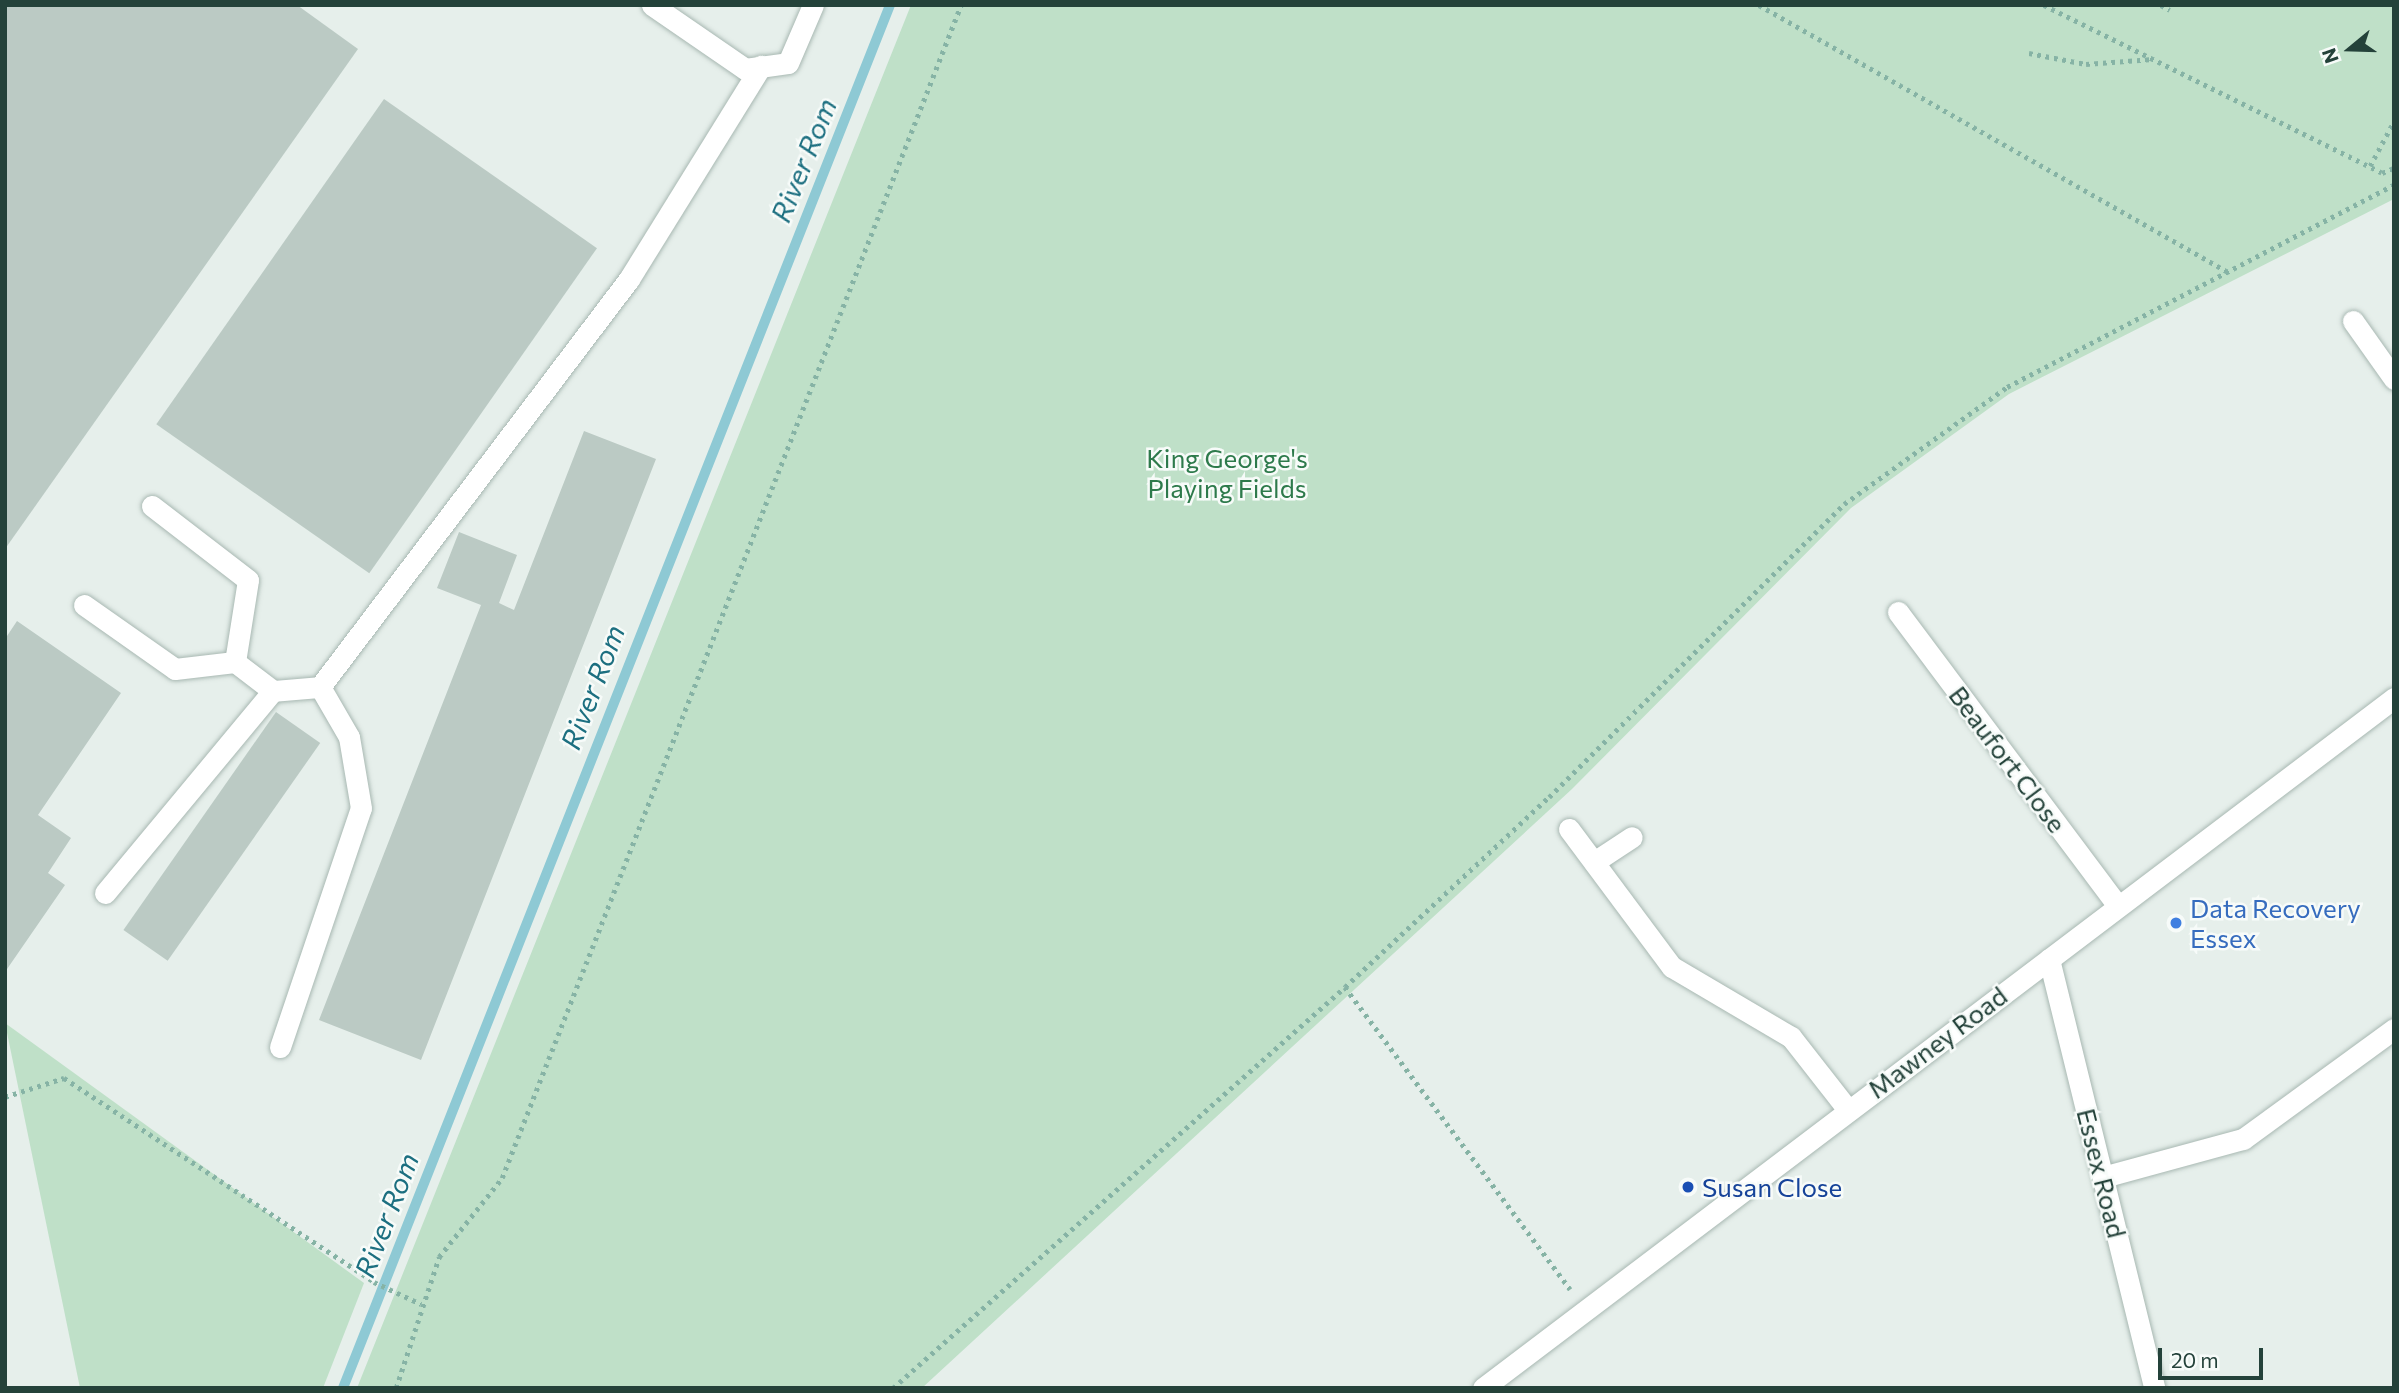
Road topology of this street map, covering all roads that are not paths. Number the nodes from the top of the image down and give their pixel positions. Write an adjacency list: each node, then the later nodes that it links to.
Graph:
1 (652, 5): 3 (street)
2 (813, 5): 3 (street)
3 (761, 66): 10 (street)
4 (2353, 321): 5 (street)
5 (2394, 379)
6 (152, 506): 9 (street)
7 (84, 605): 9 (street)
8 (1898, 612): 17 (street, Beaufort Close)
9 (235, 662): 11 (street)
10 (320, 687): 11 (street); 20 (street)
11 (273, 691): 16 (street)
12 (2394, 698): 17 (street, Mawney Road)
13 (1569, 829): 15 (street)
14 (1632, 837): 15 (street)
15 (1594, 862): 21 (street)
16 (105, 893)
17 (2118, 906): 18 (street, Mawney Road)
18 (2049, 959): 21 (street, Mawney Road); 22 (street, Essex Road)
19 (2394, 1029): 22 (street)
20 (280, 1047)
21 (1848, 1110): 23 (street, Mawney Road)
22 (2103, 1177): 24 (street, Essex Road)
23 (1483, 1388)
24 (2154, 1388)

